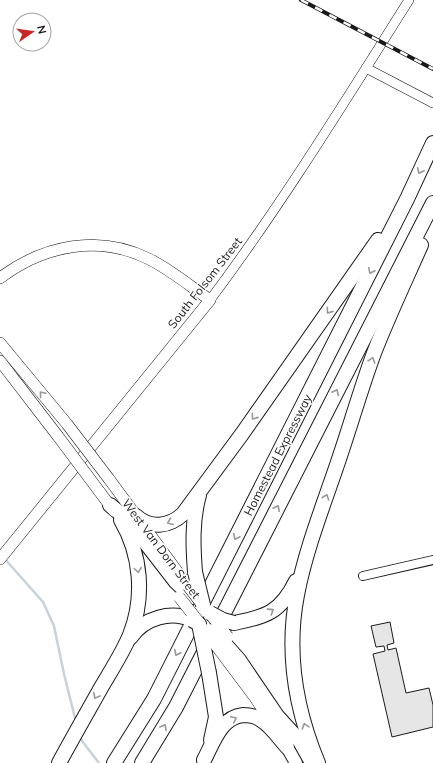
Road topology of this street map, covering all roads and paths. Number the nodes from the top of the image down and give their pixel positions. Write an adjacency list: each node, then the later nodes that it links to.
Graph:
1 (409, 0): 2 (street, South Folsom Street)
2 (366, 68): 3 (street); 9 (street, South Folsom Street)
3 (433, 103)
4 (433, 143): 5 (highway, Homestead Expressway, one-way to 5)
5 (407, 199): 12 (highway, one-way to 12); 28 (highway, Homestead Expressway, one-way to 28)
6 (433, 203): 25 (highway, Homestead Expressway, one-way to 6)
7 (433, 215): 18 (highway, one-way to 7)
8 (0, 278): 9 (main road)
9 (210, 300): 16 (main road, South Folsom Street)
10 (0, 343): 14 (main road, West Van Dorn Street, one-way to 10, bridge)
11 (0, 361): 13 (main road, West Van Dorn Street, bridge)
12 (205, 484): 14 (highway, one-way to 14); 20 (highway)
13 (110, 505): 15 (main road, West Van Dorn Street); 20 (highway)
14 (136, 516): 20 (main road, West Van Dorn Street)
15 (121, 520): 20 (main road, West Van Dorn Street); 23 (highway, one-way to 23)
16 (0, 558)
17 (433, 560): 19 (street)
18 (306, 561): 20 (highway, one-way to 18, bridge); 31 (highway, one-way to 18)
19 (363, 576)
20 (193, 594): 21 (highway); 21 (main road, West Van Dorn Street, bridge); 22 (main road, West Van Dorn Street, bridge)
21 (204, 628): 22 (highway, bridge); 23 (highway, bridge); 26 (highway, bridge)
22 (224, 644): 24 (highway)
23 (124, 648): 27 (highway, one-way to 27)
24 (292, 742): 26 (highway, one-way to 24); 29 (main road); 30 (main road)
25 (143, 762)
26 (203, 762)
27 (59, 763)
28 (114, 763)
29 (296, 763)
30 (311, 763)
31 (318, 763)

